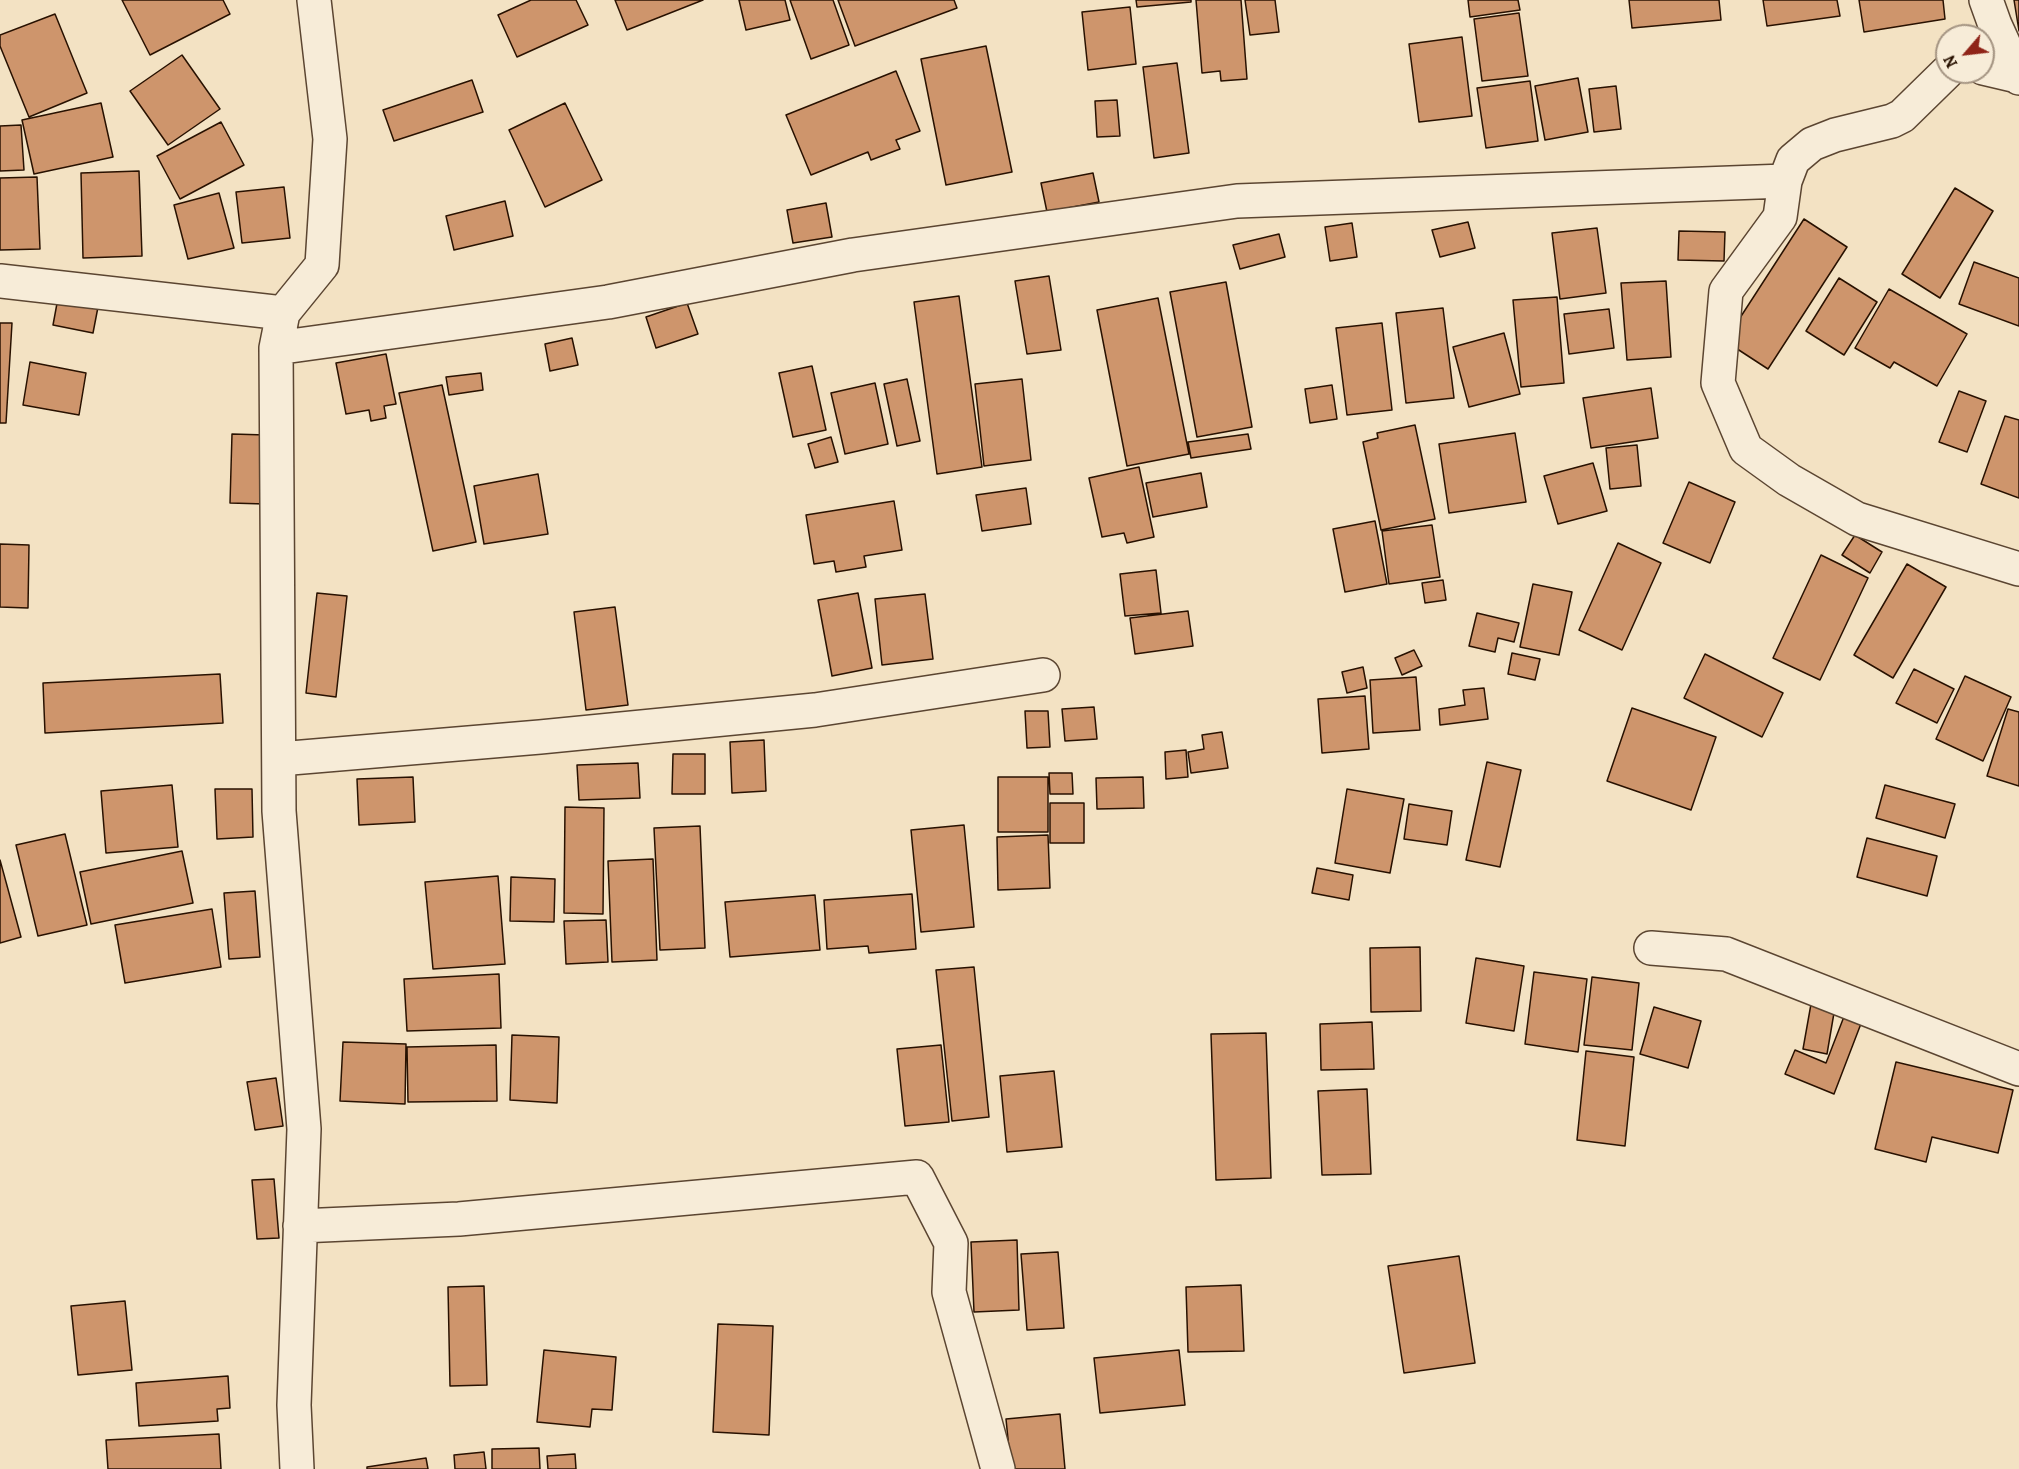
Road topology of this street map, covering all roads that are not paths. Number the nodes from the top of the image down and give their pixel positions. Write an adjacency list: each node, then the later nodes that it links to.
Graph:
1 (314, 0): 8 (street)
2 (1988, 20): 4 (street)
3 (1995, 71): 4 (street)
4 (2018, 77)
5 (1935, 84): 6 (street)
6 (1785, 181): 9 (street); 10 (street)
7 (0, 282): 8 (street)
8 (283, 313): 9 (street)
9 (276, 348): 12 (street)
10 (2019, 569)
11 (1043, 675): 12 (street)
12 (279, 759): 15 (street)
13 (1651, 948): 14 (street)
14 (2019, 1069)
15 (300, 1226): 16 (street); 17 (street)
16 (297, 1469)
17 (998, 1469)

